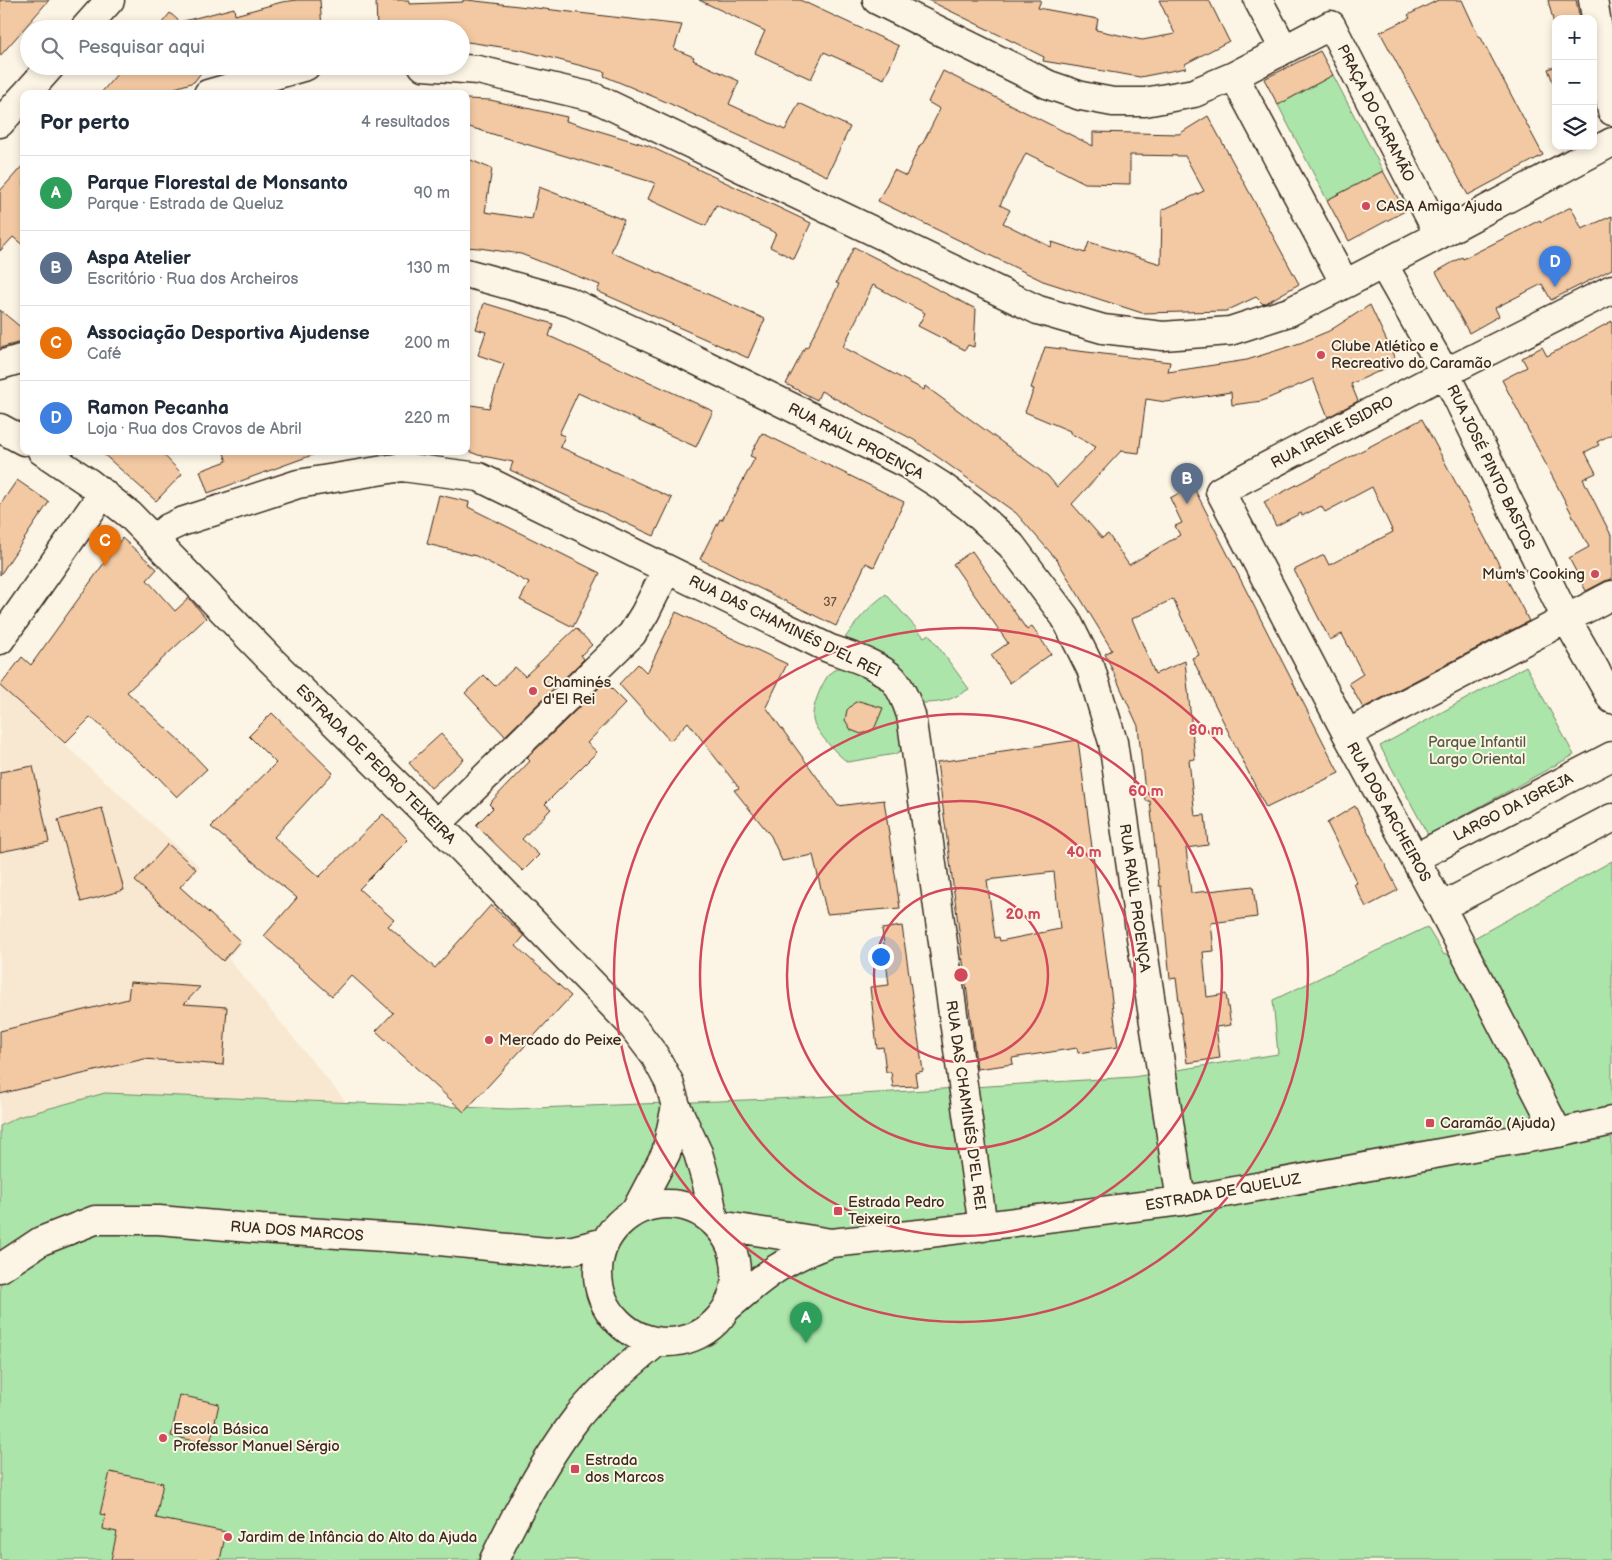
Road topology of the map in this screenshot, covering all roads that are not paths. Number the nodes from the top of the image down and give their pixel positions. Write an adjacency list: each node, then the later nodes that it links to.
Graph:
1 (110, 0): 5 (street)
2 (877, 0): 9 (street, PRAÇA DO CARAMÃO)
3 (1258, 0): 6 (street)
4 (1593, 0): 12 (street)
5 (92, 20)
6 (1284, 49): 9 (street, PRAÇA DO CARAMÃO); 15 (street, PRAÇA DO CARAMÃO)
7 (470, 69): 18 (street)
8 (274, 75): 10 (street)
9 (1234, 76): 18 (street)
10 (222, 90)
11 (20, 104): 13 (street)
12 (1612, 111)
13 (0, 123)
14 (1612, 142): 15 (street)
15 (1439, 235): 16 (street)
16 (1383, 264): 18 (street); 22 (street, RUA JOSÉ PINTO BASTOS)
17 (470, 274): 43 (street, RUA RAÚL PROENÇA)
18 (1344, 284)
19 (1612, 289): 22 (street, RUA IRENE ISIDRO)
20 (20, 359): 21 (street)
21 (0, 365)
22 (1444, 373): 26 (street, RUA IRENE ISIDRO); 31 (street, RUA JOSÉ PINTO BASTOS)
23 (0, 428): 24 (street)
24 (20, 439)
25 (48, 455): 27 (street, ESTRADA DE PEDRO TEIXEIRA)
26 (1220, 491): 34 (street, RUA DOS ARCHEIROS)
27 (103, 493): 28 (street, ESTRADA DE PEDRO TEIXEIRA); 32 (street)
28 (155, 539): 29 (street, RUA DAS CHAMINÉS D'EL REI); 37 (street, ESTRADA DE PEDRO TEIXEIRA)
29 (668, 569): 37 (street); 46 (street, RUA DAS CHAMINÉS D'EL REI)
30 (1612, 595): 31 (street)
31 (1566, 620): 33 (street, RUA JOSÉ PINTO BASTOS); 34 (street)
32 (0, 640)
33 (1612, 700)
34 (1347, 734): 38 (street, RUA DOS ARCHEIROS)
35 (1612, 756): 38 (street, LARGO DA IGREJA)
36 (1612, 818): 39 (street)
37 (437, 824): 40 (street, ESTRADA DE PEDRO TEIXEIRA)
38 (1415, 858): 39 (street, RUA DOS ARCHEIROS)
39 (1441, 907): 42 (street, RUA DOS ARCHEIROS)
40 (676, 1106): 44 (street, ESTRADA DE PEDRO TEIXEIRA); 45 (street, ESTRADA DE PEDRO TEIXEIRA)
41 (1612, 1121): 42 (street, ESTRADA DE QUELUZ)
42 (1558, 1133): 43 (street, ESTRADA DE QUELUZ)
43 (1181, 1200): 46 (street, ESTRADA DE QUELUZ)
44 (636, 1210): 45 (street); 47 (street)
45 (716, 1223): 48 (street, ESTRADA DE QUELUZ); 50 (street)
46 (983, 1227): 48 (street, ESTRADA DE QUELUZ)
47 (605, 1242): 49 (street, RUA DOS MARCOS); 51 (street)
48 (832, 1243): 50 (street, ESTRADA DE QUELUZ)
49 (0, 1268)
50 (728, 1307): 51 (street)
51 (657, 1342): 52 (street)
52 (494, 1560)

